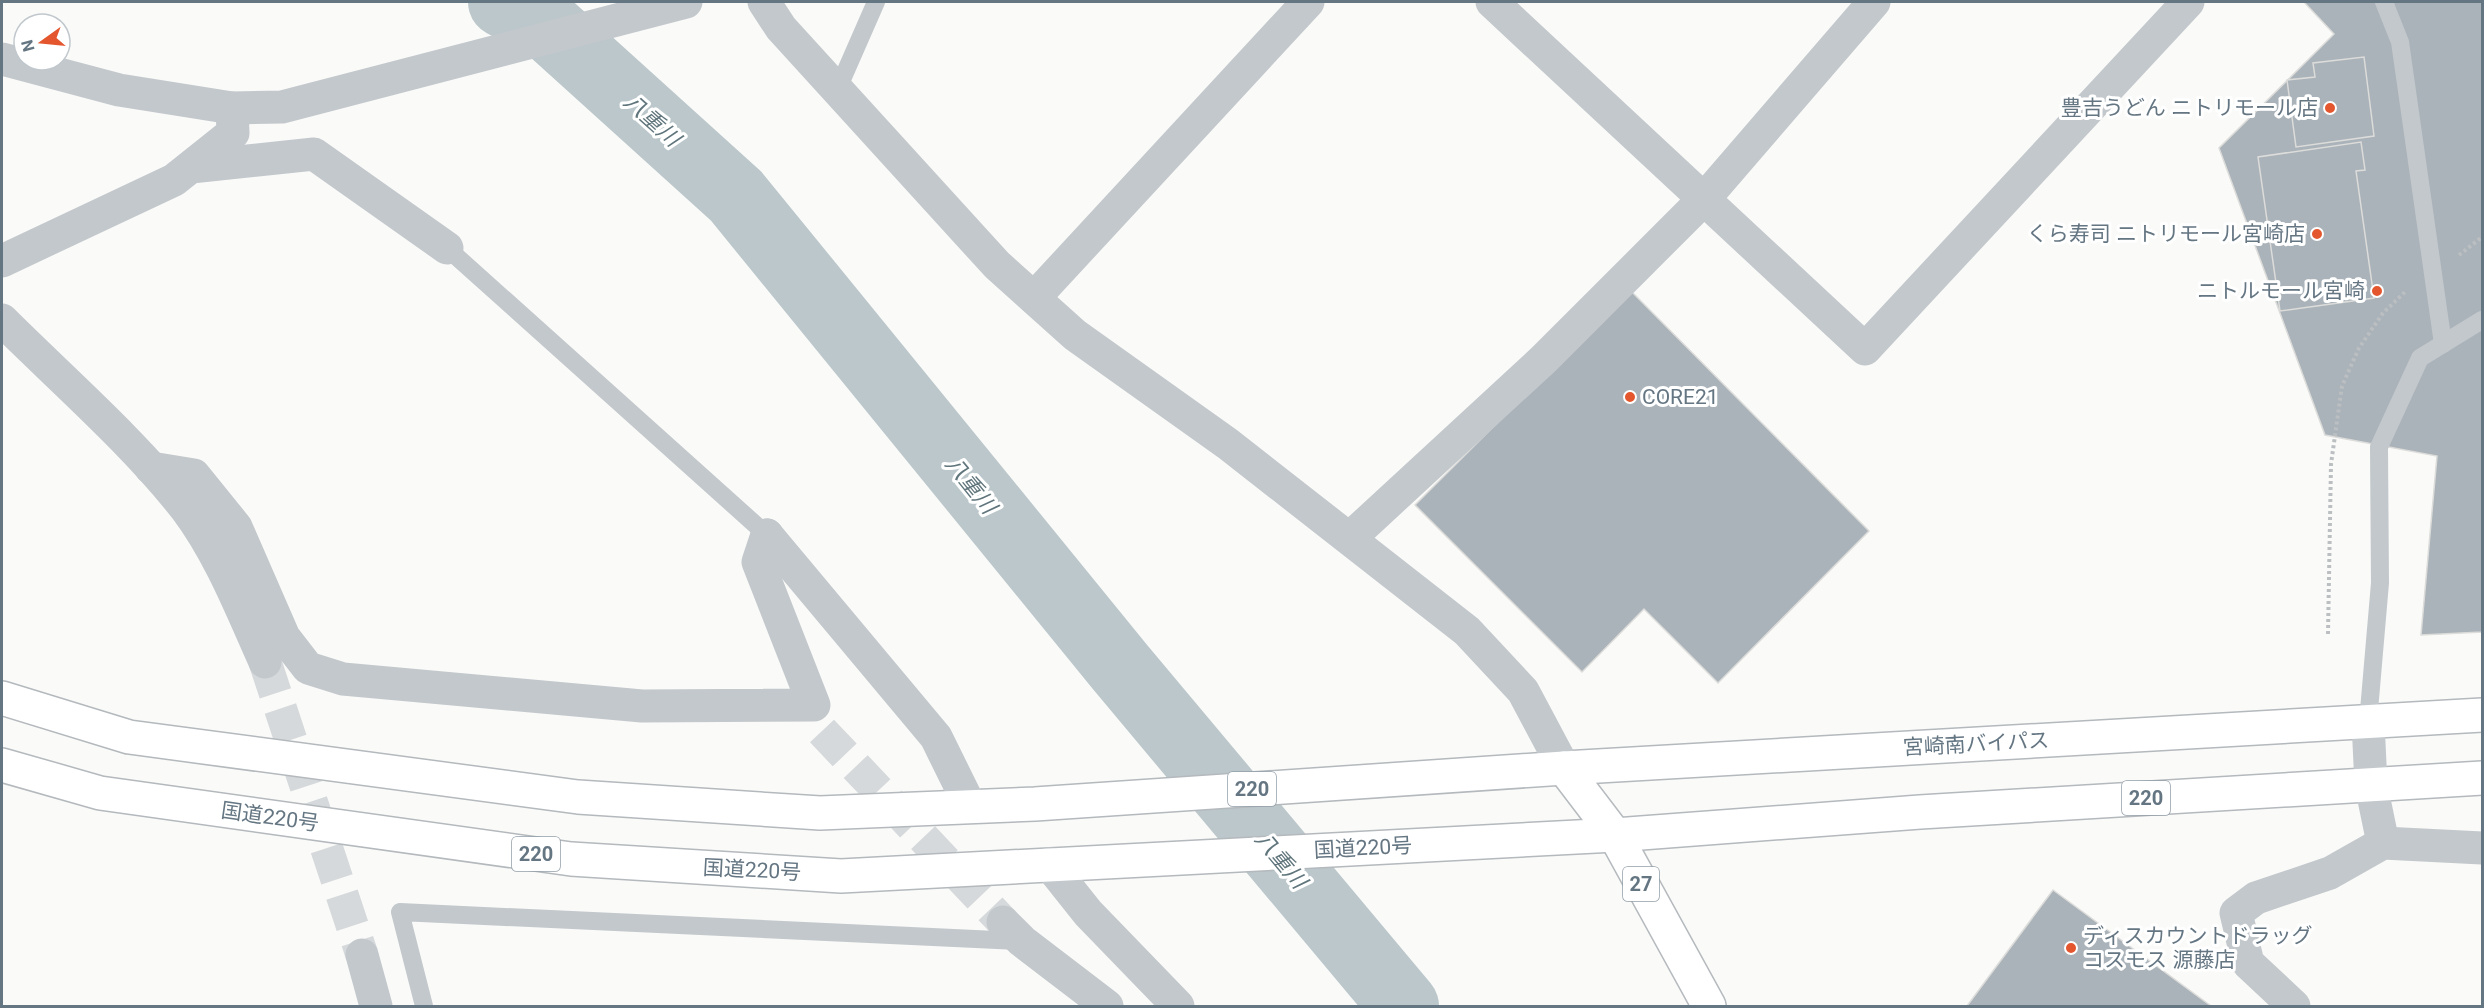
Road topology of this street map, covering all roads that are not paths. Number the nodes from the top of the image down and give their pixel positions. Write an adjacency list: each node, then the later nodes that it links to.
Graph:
1 (686, 2): 11 (street)
2 (764, 2): 10 (street)
3 (876, 2): 10 (lane)
4 (1308, 2): 16 (street)
5 (1874, 2): 13 (street)
6 (2188, 2): 13 (street)
7 (2384, 2): 19 (lane)
8 (1507, 6): 13 (street)
9 (2, 58): 11 (street)
10 (837, 90): 16 (street)
11 (232, 108): 12 (street)
12 (191, 167): 14 (street); 15 (street)
13 (1705, 198): 22 (street)
14 (447, 248): 21 (lane)
15 (2, 261)
16 (1034, 298): 22 (street)
17 (2, 320): 20 (street)
18 (2482, 320): 19 (lane)
19 (2443, 344): 26 (lane)
20 (151, 468): 21 (street); 23 (street)
21 (767, 535): 31 (street)
22 (1350, 538): 28 (street)
23 (265, 662)
24 (2, 698): 31 (main road, 220)
25 (2482, 715): 26 (main road, 宮崎南バイパス / 220)
26 (2368, 722): 28 (main road, 宮崎南バイパス / 220); 30 (street)
27 (2, 765): 35 (main road, 国道220号 / 220)
28 (1564, 768): 31 (main road, 宮崎南バイパス / 220); 32 (main road, 27)
29 (2482, 778): 30 (main road, 220)
30 (2371, 785): 32 (main road, 220); 33 (street)
31 (970, 807)
32 (1615, 835): 35 (main road, 国道220号 / 220); 42 (main road, 27)
33 (2383, 843): 34 (street); 43 (street)
34 (2482, 848)
35 (1063, 864): 41 (street)
36 (1013, 932): 39 (lane); 40 (street)
37 (362, 955): 38 (street)
38 (376, 1006)
39 (424, 1006)
40 (1107, 1006)
41 (1178, 1006)
42 (1709, 1006)
43 (2294, 1006)

